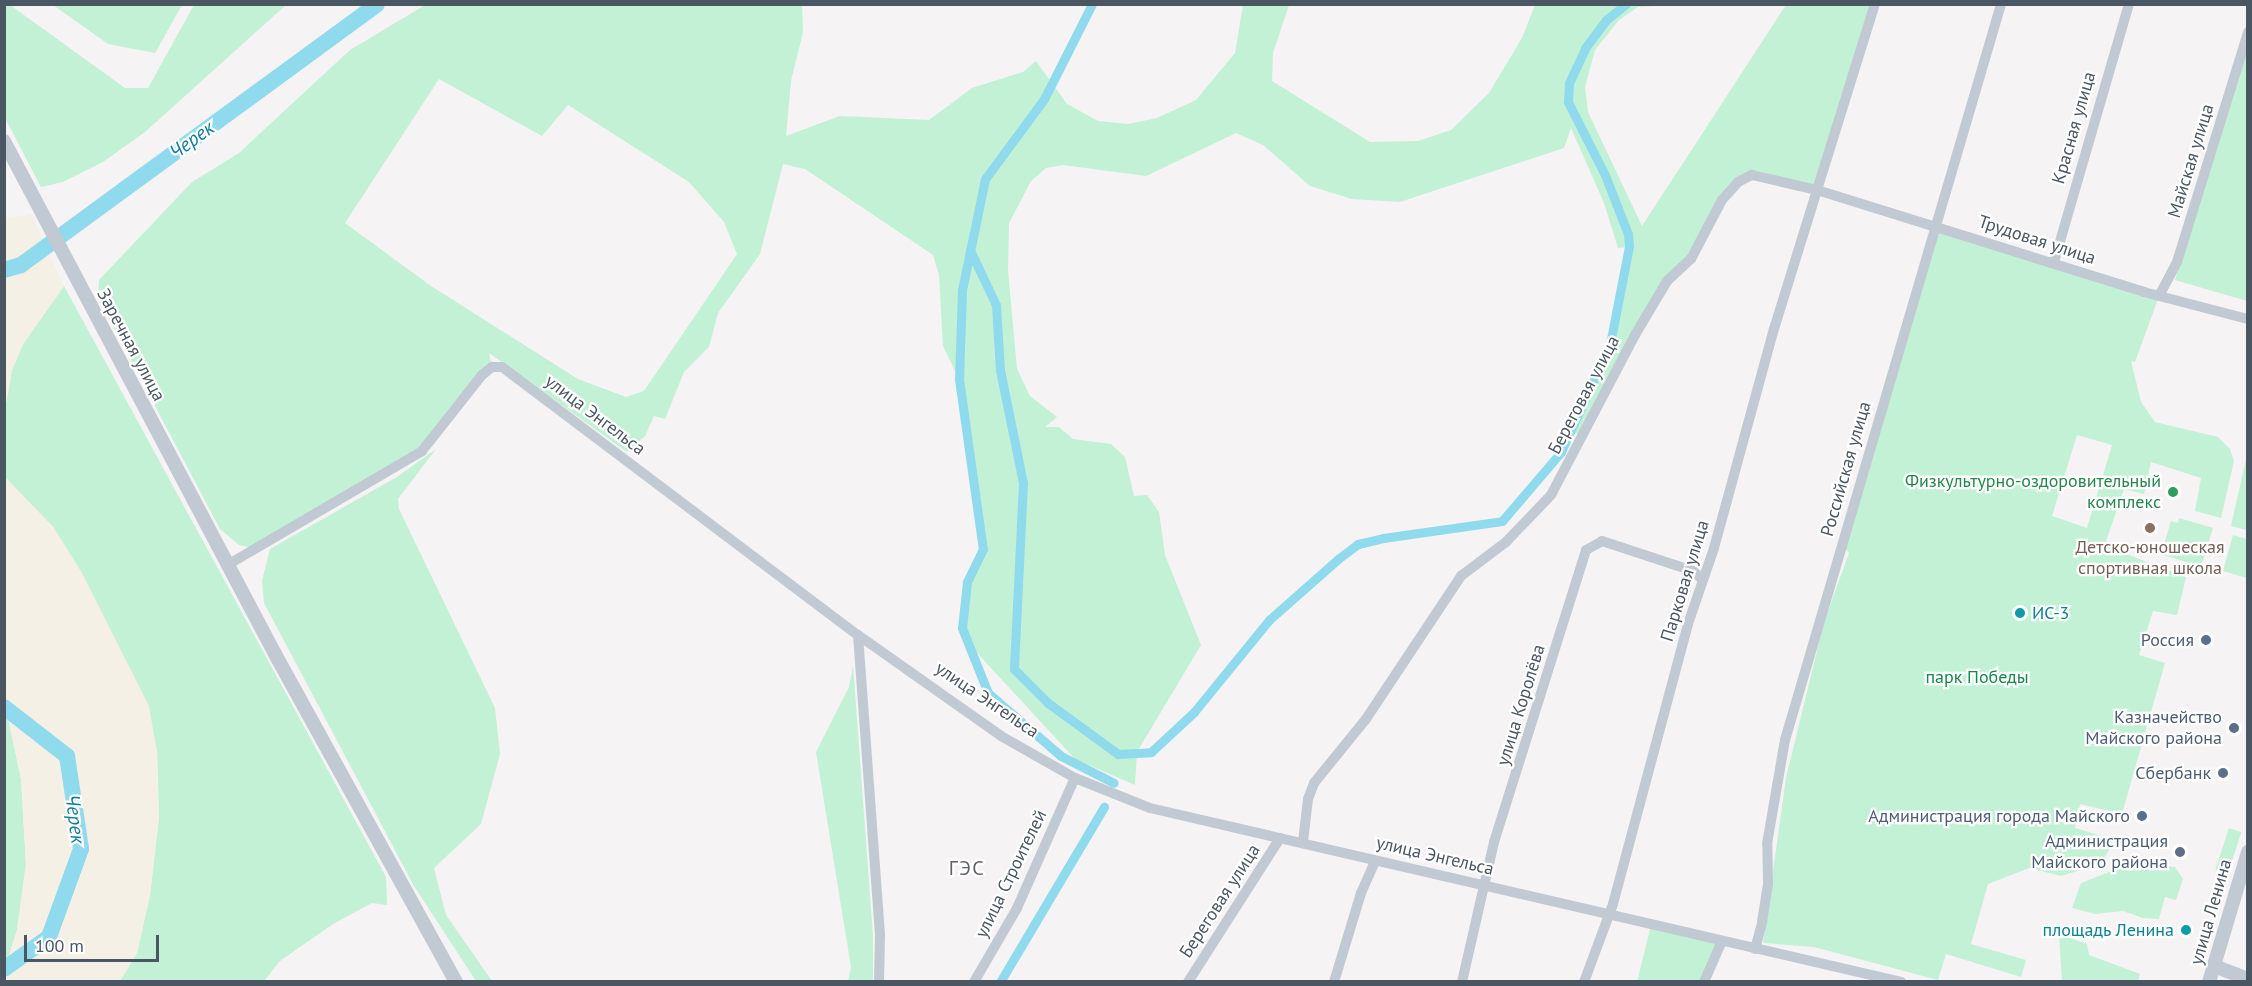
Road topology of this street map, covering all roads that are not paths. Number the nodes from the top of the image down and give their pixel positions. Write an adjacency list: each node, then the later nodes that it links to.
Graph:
1 (1875, 4): 6 (street)
2 (2001, 4): 7 (street, Российская улица)
3 (2129, 4): 8 (street, Красная улица)
4 (2247, 32): 9 (street, Майская улица)
5 (4, 141): 11 (street, Заречная улица)
6 (1817, 190): 7 (street, Трудовая улица); 12 (street, Парковая улица); 18 (street, Береговая улица)
7 (1934, 224): 8 (street, Трудовая улица); 24 (street, Российская улица)
8 (2054, 262): 9 (street, Трудовая улица)
9 (2159, 296): 10 (street, Трудовая улица)
10 (2247, 319)
11 (229, 564): 15 (street, улица Энгельса); 27 (street, Заречная улица)
12 (1708, 564): 13 (street); 14 (street, Парковая улица)
13 (1693, 571): 14 (street); 21 (street, улица Королёва)
14 (1703, 580): 22 (street, Парковая улица)
15 (858, 635): 16 (street, улица Энгельса); 28 (street)
16 (1075, 778): 17 (street, улица Энгельса); 29 (street, улица Строителей)
17 (1280, 838): 18 (street, улица Энгельса); 30 (street, Береговая улица)
18 (1303, 842): 20 (street, улица Энгельса)
19 (2247, 852): 25 (street, улица Ленина)
20 (1376, 862): 21 (street, улица Энгельса); 31 (street)
21 (1485, 886): 22 (street, улица Энгельса); 32 (street, улица Королёва)
22 (1606, 914): 23 (street, улица Энгельса); 33 (street, Парковая улица)
23 (1722, 941): 24 (street, улица Энгельса); 34 (street)
24 (1755, 949): 35 (street, улица Энгельса)
25 (2214, 966): 26 (street); 36 (street, улица Ленина)
26 (2247, 979)
27 (456, 981)
28 (879, 981)
29 (974, 981)
30 (1188, 981)
31 (1334, 981)
32 (1462, 981)
33 (1584, 981)
34 (1704, 981)
35 (1901, 981)
36 (2209, 981)

